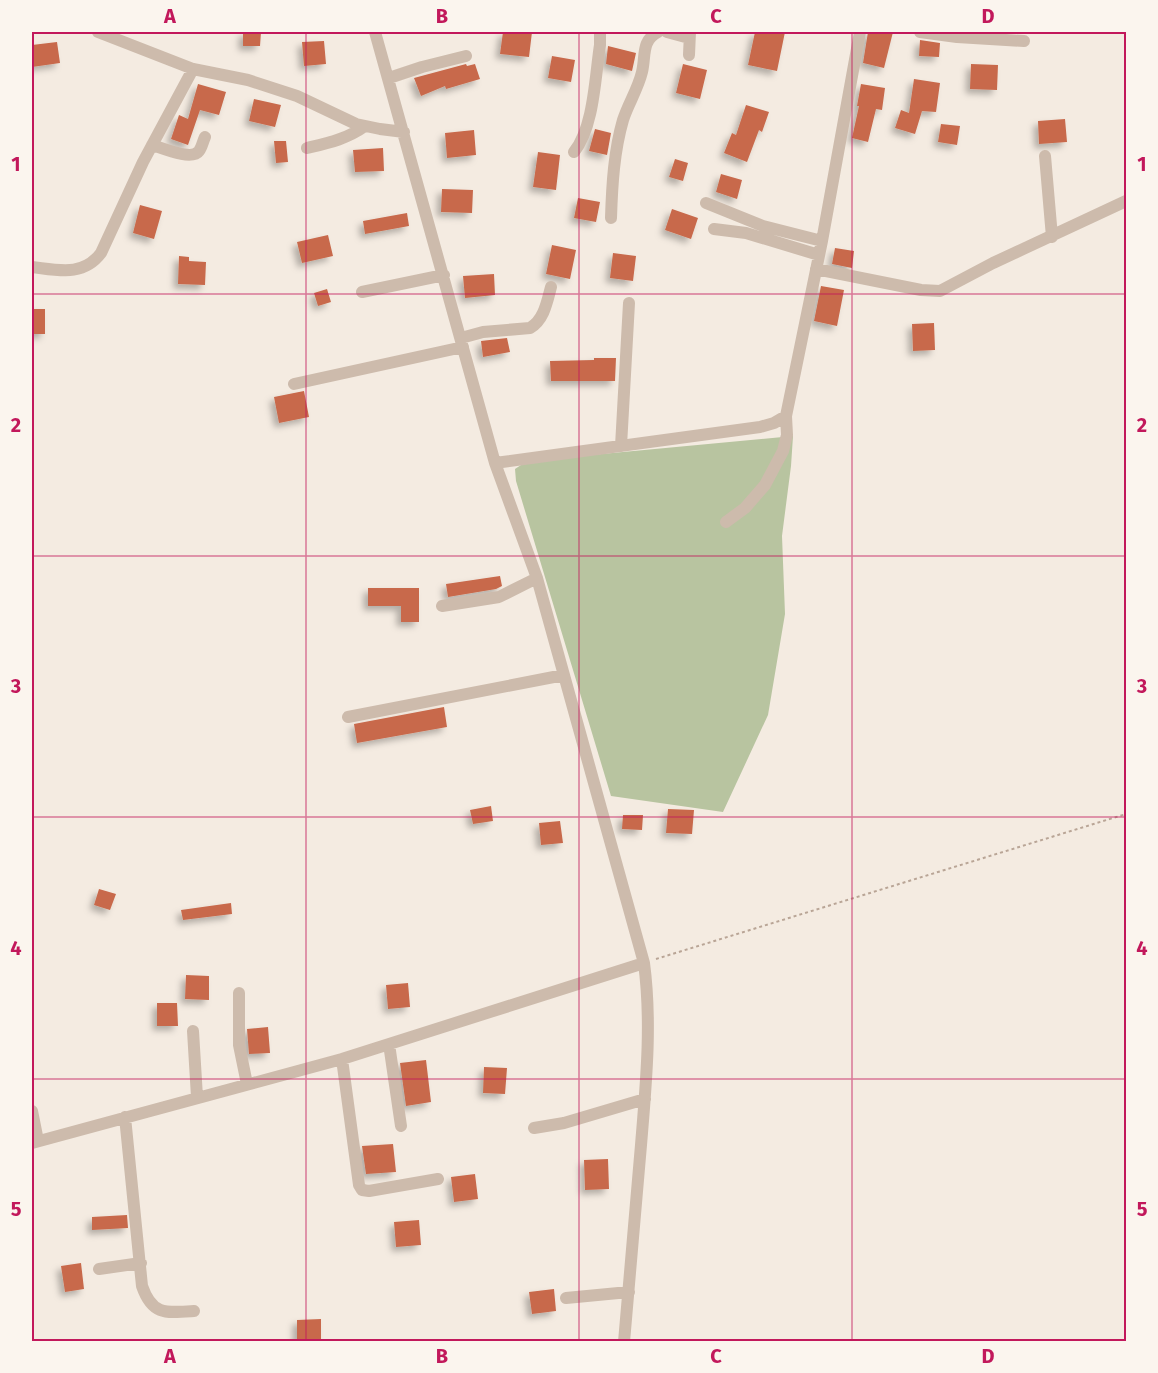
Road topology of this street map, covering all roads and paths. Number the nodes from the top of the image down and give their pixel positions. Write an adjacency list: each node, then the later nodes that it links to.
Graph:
1 (98, 32): 13 (street)
2 (375, 32): 14 (street)
3 (600, 32): 20 (street)
4 (658, 32): 24 (street)
5 (667, 32): 8 (street)
6 (860, 32): 27 (street)
7 (920, 32): 9 (street)
8 (689, 35): 11 (street)
9 (992, 35): 10 (street)
10 (1024, 41)
11 (689, 55)
12 (466, 56): 14 (street)
13 (193, 69): 15 (street); 18 (street)
14 (389, 78): 16 (street)
15 (364, 126): 16 (street); 19 (street)
16 (404, 132): 31 (street)
17 (205, 137): 18 (street)
18 (152, 145): 29 (street)
19 (307, 148)
20 (574, 152)
21 (1045, 156): 26 (street)
22 (1126, 201): 26 (street)
23 (706, 203): 27 (street)
24 (611, 218)
25 (714, 229): 28 (street)
26 (1052, 237): 30 (street)
27 (822, 241): 28 (street)
28 (819, 255): 30 (street)
29 (32, 267)
30 (816, 269): 37 (street)
31 (444, 275): 33 (street); 35 (street)
32 (551, 287): 35 (street)
33 (362, 292)
34 (629, 303): 38 (street)
35 (462, 342): 36 (street); 39 (street)
36 (294, 384)
37 (786, 416): 38 (street); 40 (street)
38 (621, 446): 39 (street)
39 (495, 463): 41 (street)
40 (726, 522)
41 (537, 578): 42 (street); 43 (street)
42 (442, 606)
43 (564, 675): 44 (street); 46 (street)
44 (348, 717)
45 (1126, 814): 46 (path)
46 (644, 963): 49 (street); 53 (street)
47 (239, 993): 51 (street)
48 (193, 1031): 52 (street)
49 (389, 1044): 50 (street); 56 (street)
50 (342, 1059): 51 (street); 59 (street)
51 (247, 1084): 52 (street)
52 (197, 1097): 55 (street)
53 (645, 1099): 57 (street); 62 (street)
54 (32, 1111): 58 (street)
55 (124, 1117): 58 (street); 60 (street)
56 (401, 1126)
57 (534, 1128)
58 (35, 1142)
59 (438, 1179)
60 (141, 1263): 61 (street); 64 (street)
61 (99, 1269)
62 (629, 1293): 63 (street); 65 (street)
63 (566, 1298)
64 (194, 1311)
65 (624, 1341)

